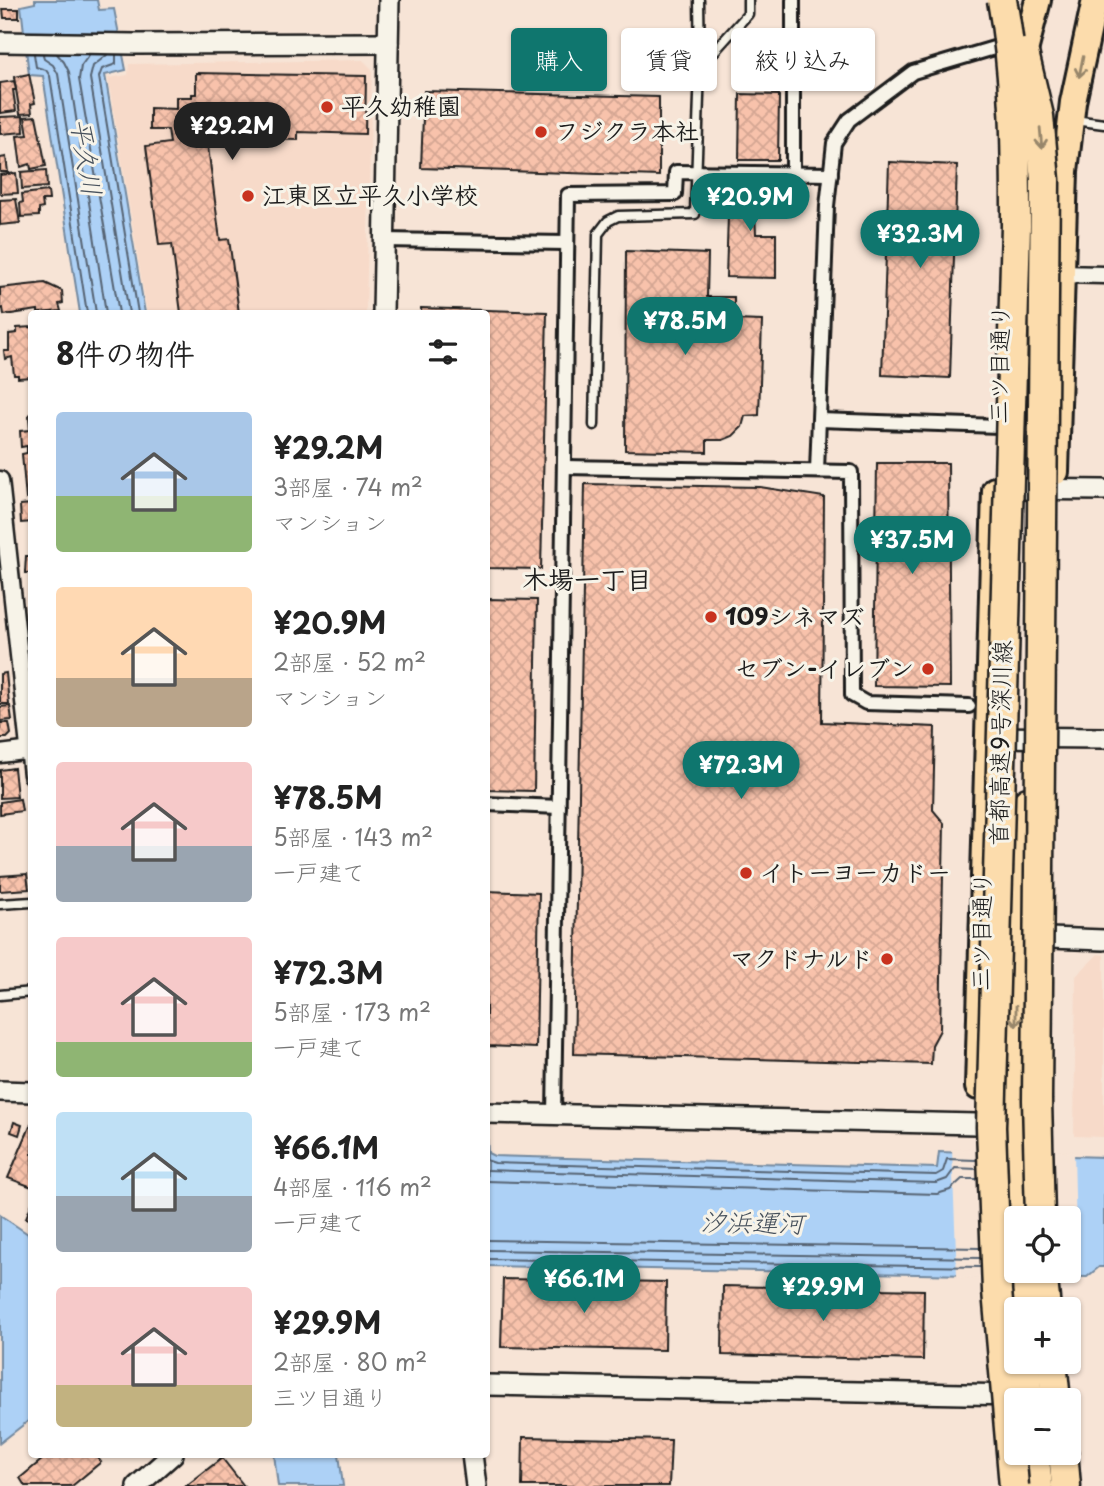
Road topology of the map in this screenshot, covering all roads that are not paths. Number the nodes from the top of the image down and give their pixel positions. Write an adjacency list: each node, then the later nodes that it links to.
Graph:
1 (389, 0): 12 (street)
2 (699, 0): 9 (lane)
3 (748, 0): 13 (lane)
4 (793, 0): 18 (street)
5 (1002, 0): 67 (highway, 首都高速9号深川線, bridge)
6 (1009, 0): 55 (highway, 首都高速9号深川線, one-way to 55, bridge)
7 (1038, 0): 10 (main road, 三ツ目通り)
8 (1095, 0): 15 (main road, one-way to 15)
9 (699, 28)
10 (1028, 37): 19 (street); 27 (main road, 三ツ目通り)
11 (8, 42): 12 (street)
12 (388, 43): 20 (street)
13 (717, 48)
14 (699, 91): 17 (lane)
15 (1071, 120): 16 (lane); 22 (main road)
16 (1104, 124)
17 (696, 171): 18 (street); 21 (street); 26 (lane)
18 (793, 173): 19 (street)
19 (831, 174): 25 (street)
20 (384, 240): 21 (street); 24 (street)
21 (567, 243): 28 (street)
22 (1060, 274): 23 (street); 32 (main road)
23 (1104, 275)
24 (383, 310)
25 (819, 420): 27 (street); 29 (street)
26 (594, 425)
27 (999, 426): 31 (main road, 三ツ目通り)
28 (564, 467): 29 (street); 42 (street)
29 (817, 471): 34 (street)
30 (0, 480): 35 (street)
31 (995, 488): 32 (street); 36 (main road, 三ツ目通り)
32 (1056, 489): 33 (street); 37 (main road)
33 (1104, 490)
34 (970, 706)
35 (28, 733)
36 (987, 737): 37 (street); 53 (main road, 三ツ目通り)
37 (1052, 737): 38 (street); 45 (main road); 54 (highway, one-way to 54)
38 (1104, 738)
39 (28, 751): 40 (street)
40 (0, 754)
41 (490, 804): 42 (street)
42 (559, 807): 52 (street)
43 (28, 902): 44 (lane)
44 (0, 904)
45 (1049, 939): 46 (street); 56 (main road)
46 (1104, 940)
47 (28, 992): 48 (lane)
48 (0, 995)
49 (0, 1091): 50 (street)
50 (28, 1092)
51 (490, 1113): 52 (street)
52 (554, 1115): 53 (street)
53 (977, 1124): 58 (main road, 三ツ目通り)
54 (1017, 1206)
55 (1040, 1206)
56 (1049, 1206)
57 (490, 1385): 58 (street)
58 (993, 1396): 59 (street); 66 (main road, 三ツ目通り)
59 (1004, 1396)
60 (169, 1458): 64 (street)
61 (472, 1458): 65 (street)
62 (1036, 1465): 68 (highway)
63 (1067, 1465): 69 (highway)
64 (138, 1486)
65 (475, 1486)
66 (1002, 1486)
67 (1014, 1486)
68 (1038, 1486)
69 (1069, 1486)

